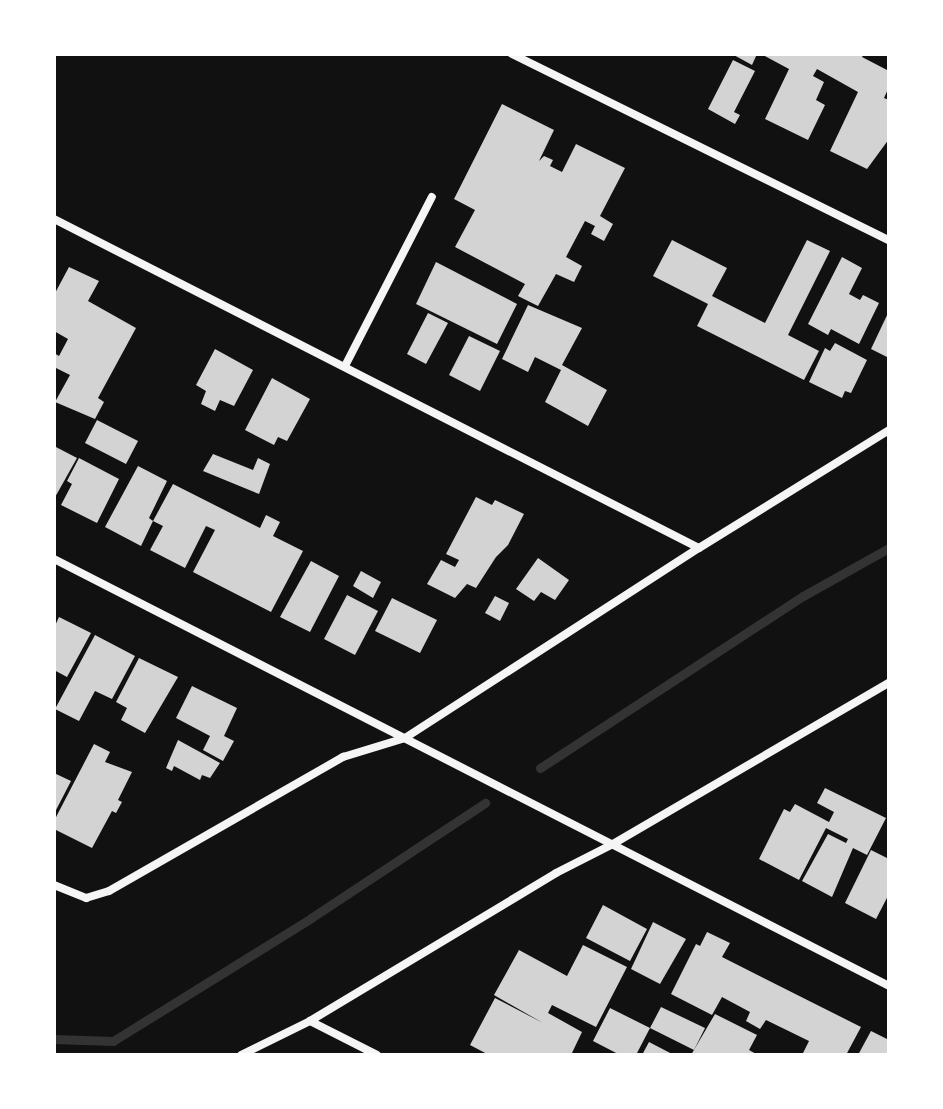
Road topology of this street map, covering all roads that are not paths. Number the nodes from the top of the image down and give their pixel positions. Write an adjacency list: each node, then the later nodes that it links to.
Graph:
1 (512, 54): 4 (street)
2 (432, 197): 5 (street)
3 (54, 219): 5 (street)
4 (889, 240)
5 (345, 366): 7 (street)
6 (889, 430): 7 (street)
7 (699, 548): 10 (street)
8 (54, 559): 10 (street)
9 (889, 683): 11 (street)
10 (405, 738): 11 (street); 12 (street)
11 (613, 844): 13 (street); 14 (street)
12 (54, 885)
13 (889, 986)
14 (310, 1021): 15 (street); 16 (street)
15 (241, 1055)
16 (377, 1055)

